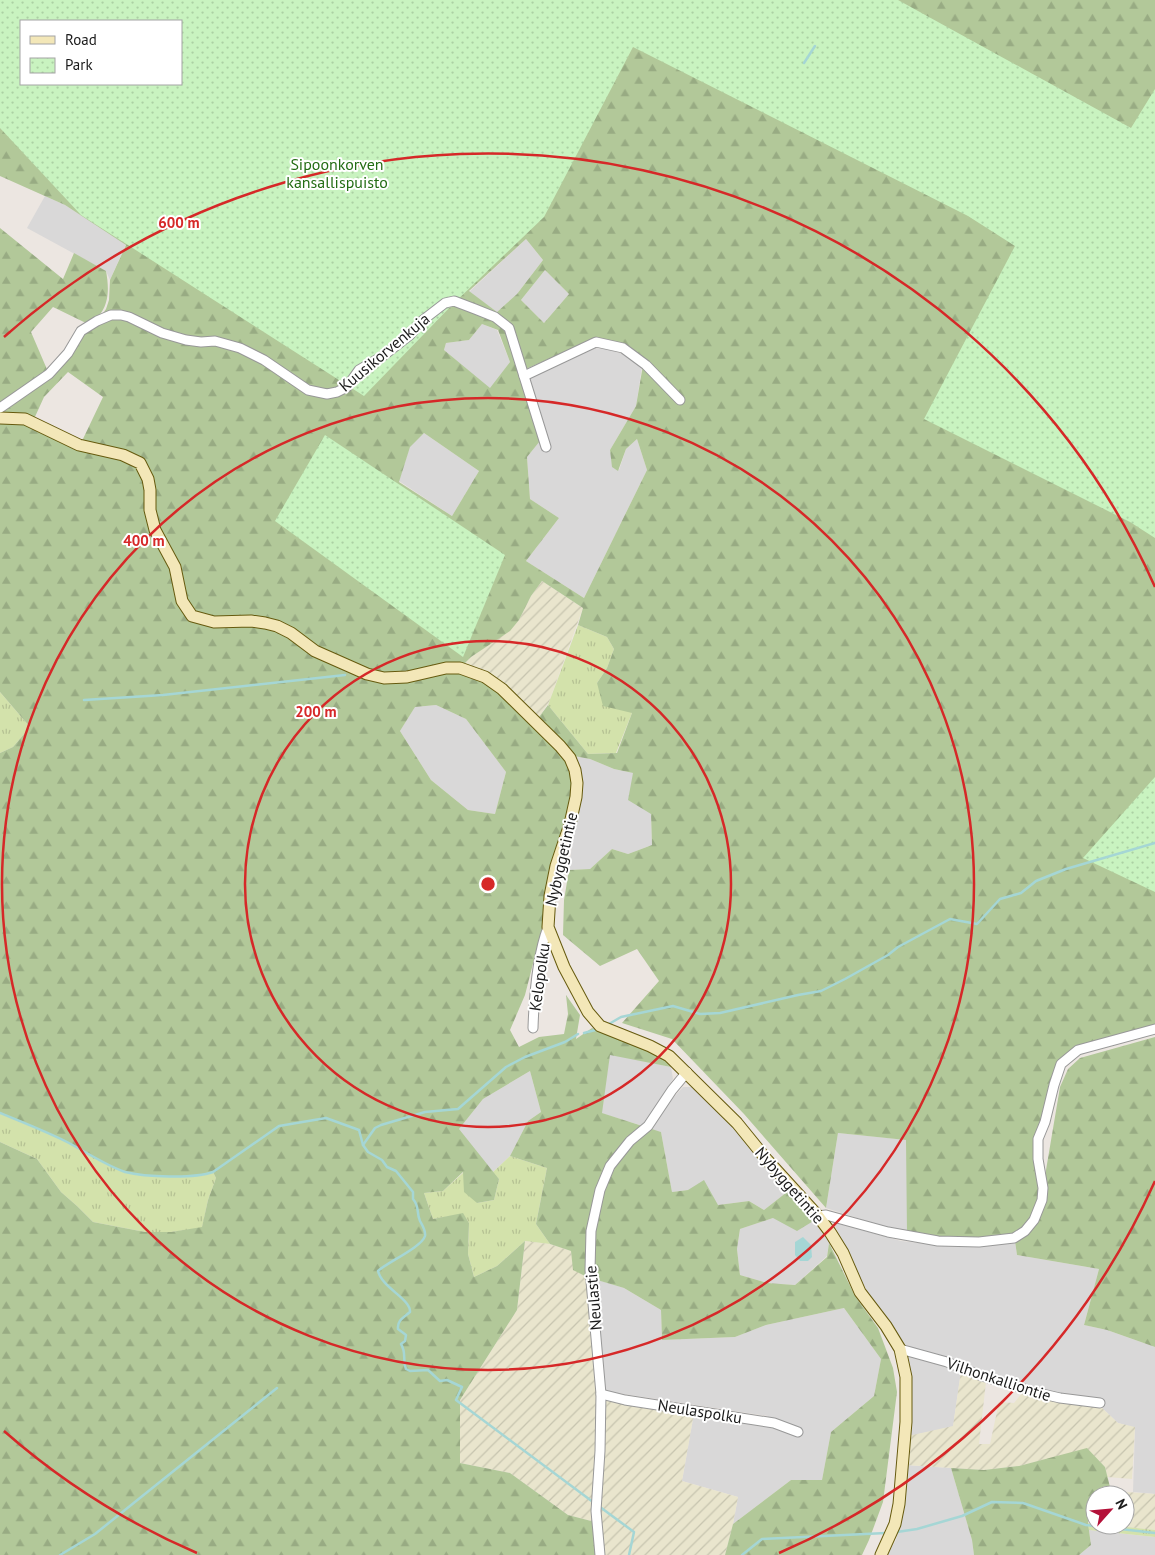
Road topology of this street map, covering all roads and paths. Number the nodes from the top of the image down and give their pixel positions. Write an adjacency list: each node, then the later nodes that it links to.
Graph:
1 (524, 376): 2 (street); 3 (street, Kuusikorvenkuja); 5 (street, Kuusikorvenkuja)
2 (680, 400)
3 (0, 408)
4 (0, 418): 6 (street, Nybyggetintie)
5 (546, 447)
6 (548, 927): 7 (street, Kelopolku); 9 (street, Nybyggetintie)
7 (533, 1028)
8 (1155, 1029): 10 (street)
9 (687, 1072): 10 (street, Nybyggetintie); 12 (street, Neulastie)
10 (818, 1216): 11 (street, Nybyggetintie)
11 (900, 1349): 13 (street, Vilhonkalliontie); 16 (street, Nybyggetintie)
12 (601, 1394): 14 (street, Neulaspolku); 15 (street, Neulastie)
13 (1100, 1403)
14 (798, 1432)
15 (600, 1555)
16 (881, 1555)

